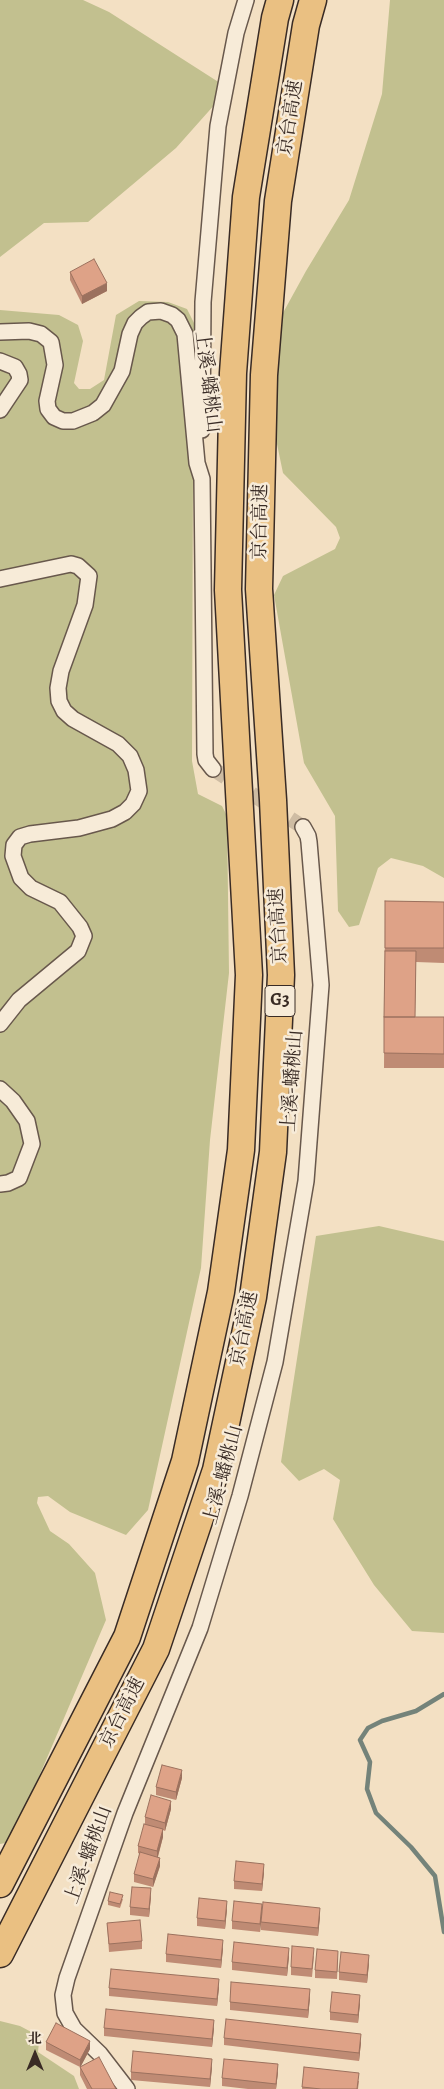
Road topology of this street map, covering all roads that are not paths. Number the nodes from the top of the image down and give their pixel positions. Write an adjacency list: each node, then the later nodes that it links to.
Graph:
1 (246, 0): 7 (street)
2 (280, 0): 14 (highway, 京台高速 / G3)
3 (313, 0): 15 (highway, 京台高速 / G3)
4 (0, 332): 7 (street, 上溪-蟠桃山)
5 (0, 362): 6 (street)
6 (0, 410)
7 (202, 479): 9 (street, 上溪-蟠桃山)
8 (0, 579): 11 (street)
9 (213, 769)
10 (303, 827): 16 (street, 上溪-蟠桃山)
11 (0, 1024)
12 (0, 1089): 13 (street)
13 (0, 1184)
14 (0, 1884)
15 (0, 1954)
16 (127, 2089)

